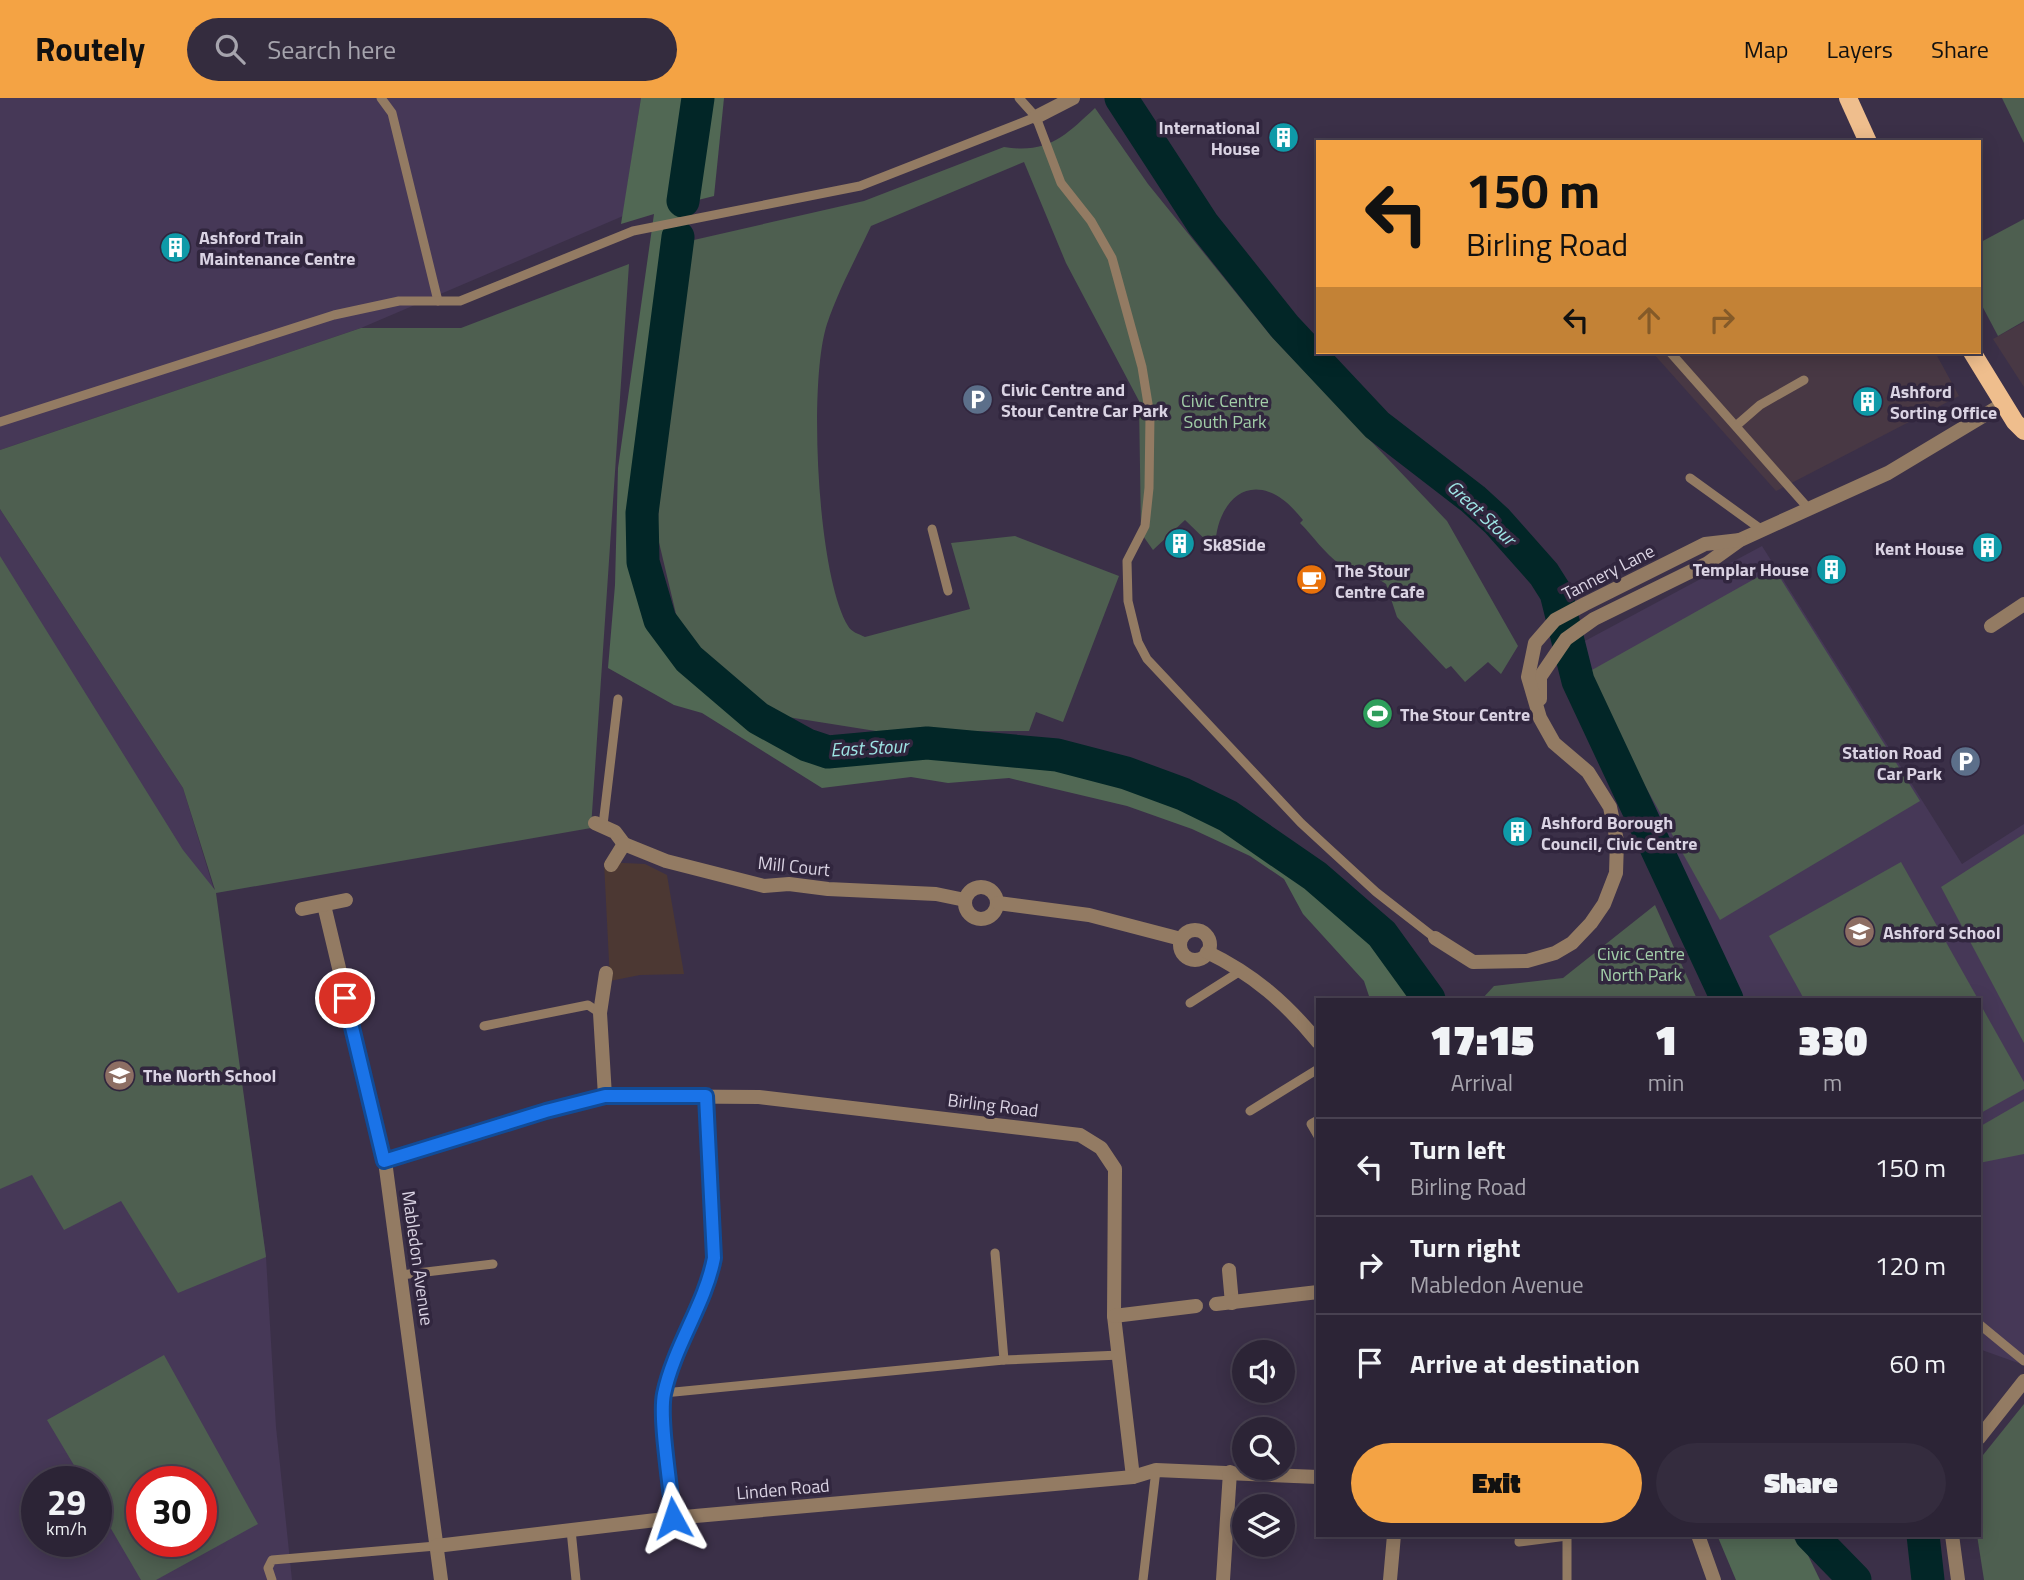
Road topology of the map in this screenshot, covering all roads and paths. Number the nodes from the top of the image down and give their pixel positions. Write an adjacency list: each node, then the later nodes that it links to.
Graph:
1 (381, 98): 7 (lane)
2 (1019, 98): 5 (lane)
3 (1073, 98): 5 (street)
4 (1848, 98): 6 (main road)
5 (1036, 117): 7 (lane); 33 (lane)
6 (1867, 140)
7 (438, 301): 12 (lane)
8 (1672, 354): 14 (lane)
9 (1973, 354): 11 (main road)
10 (1804, 380): 14 (lane)
11 (2003, 404): 13 (main road); 16 (street, Tannery Lane)
12 (0, 422)
13 (2021, 423)
14 (1737, 425): 16 (lane)
15 (1690, 478): 18 (lane)
16 (1808, 508): 18 (street, Tannery Lane)
17 (932, 529): 20 (lane)
18 (1762, 530): 19 (street, Tannery Lane)
19 (1740, 540): 24 (street, Tannery Lane); 24 (street, Tannery Lane)
20 (948, 591)
21 (2024, 604): 22 (street)
22 (1991, 626)
23 (618, 699): 25 (lane)
24 (1540, 718): 33 (street, Tannery Lane)
25 (599, 824): 26 (street, Mill Court)
26 (624, 844): 27 (street); 29 (street, Mill Court)
27 (611, 865)
28 (346, 900): 31 (street)
29 (965, 900): 30 (street, Mill Court); 30 (street, Mill Court)
30 (998, 903): 34 (street, Mill Court)
31 (324, 905): 32 (street); 44 (street, Mabledon Avenue)
32 (302, 909)
33 (1434, 938)
34 (1242, 970): 36 (lane); 39 (street, Mill Court)
35 (606, 973): 37 (street)
36 (1190, 1003)
37 (600, 1013): 38 (lane); 41 (street)
38 (484, 1026)
39 (1316, 1040)
40 (1316, 1070): 43 (lane)
41 (605, 1096): 42 (street, Birling Road); 44 (street, Birling Road)
42 (706, 1096): 53 (street, Birling Road); 59 (street)
43 (1250, 1111)
44 (384, 1161): 48 (street, Mabledon Avenue)
45 (995, 1253): 56 (lane)
46 (493, 1264): 48 (lane)
47 (1229, 1270): 50 (street)
48 (401, 1275): 73 (street, Mabledon Avenue)
49 (1316, 1292): 50 (street)
50 (1232, 1303): 51 (street)
51 (1216, 1304)
52 (1196, 1306): 53 (street)
53 (1114, 1316): 55 (street, Birling Road)
54 (1981, 1326): 57 (lane)
55 (1119, 1355): 56 (lane); 63 (street, Birling Road)
56 (1004, 1360): 59 (lane)
57 (2024, 1361)
58 (2024, 1381): 60 (street)
59 (664, 1394): 65 (street)
60 (1981, 1435)
61 (1156, 1470): 62 (street, Linden Road); 63 (street, Linden Road); 77 (lane)
62 (1230, 1472): 64 (street, Linden Road); 78 (street)
63 (1133, 1477): 65 (street, Linden Road)
64 (1316, 1477)
65 (673, 1518): 66 (street, Linden Road)
66 (571, 1530): 73 (street, Linden Road); 76 (lane)
67 (1394, 1537): 79 (street)
68 (1520, 1537): 69 (lane)
69 (1553, 1537)
70 (1567, 1537): 80 (lane)
71 (1700, 1537): 81 (street)
72 (1952, 1537): 82 (street)
73 (436, 1546): 74 (lane); 75 (street, Mabledon Avenue)
74 (272, 1580)
75 (441, 1580)
76 (576, 1580)
77 (1143, 1580)
78 (1223, 1580)
79 (1390, 1580)
80 (1567, 1580)
81 (1714, 1580)
82 (1958, 1580)

